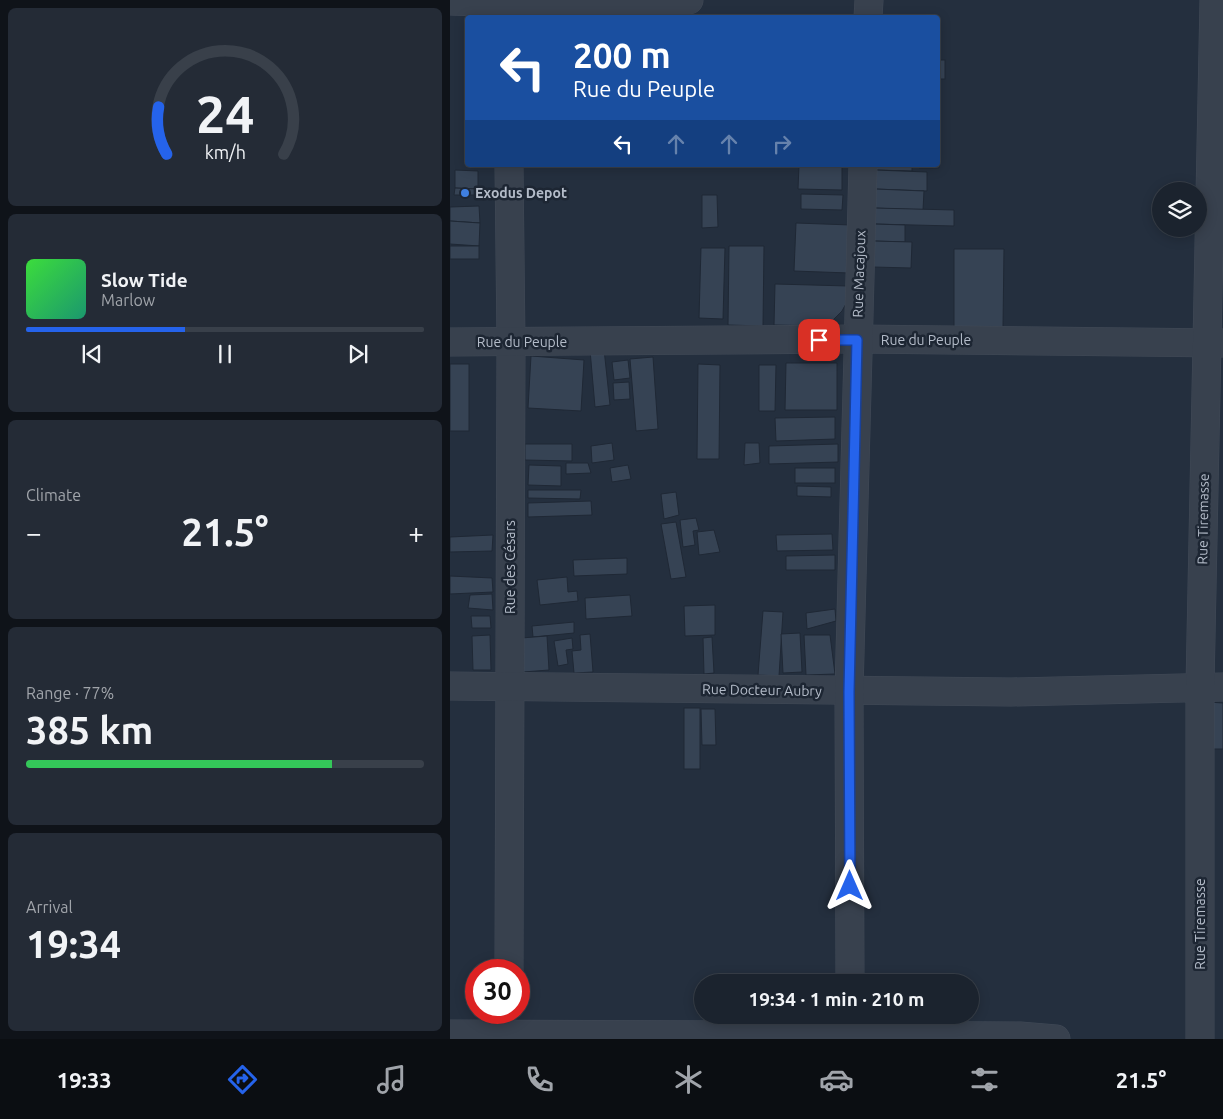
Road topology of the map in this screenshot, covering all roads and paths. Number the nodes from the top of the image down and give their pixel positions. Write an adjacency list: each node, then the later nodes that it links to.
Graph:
1 (688, 0): 5 (street)
2 (869, 0): 6 (street)
3 (1214, 0): 11 (street, Rue Tiremasse)
4 (450, 1): 5 (street)
5 (506, 7)
6 (868, 15)
7 (509, 167): 12 (street, Rue des Césars)
8 (863, 167): 9 (street, Rue Macajoux)
9 (857, 340): 11 (street, Rue du Peuple); 12 (street, Rue du Peuple); 16 (street, Rue Macajoux)
10 (450, 342): 12 (street, Rue du Peuple)
11 (1214, 342): 15 (street, Rue Tiremasse)
12 (511, 343): 14 (street, Rue des Césars)
13 (450, 686): 14 (street, Rue Docteur Aubry)
14 (509, 686): 16 (street, Rue Docteur Aubry); 17 (street, Rue des Césars)
15 (1211, 686): 16 (street, Rue Docteur Aubry); 25 (street, Rue Tiremasse)
16 (849, 692): 18 (street, Rue Macajoux)
17 (509, 959)
18 (850, 974)
19 (509, 1029): 21 (street); 23 (street)
20 (850, 1030): 22 (street); 23 (street)
21 (450, 1034)
22 (1020, 1037): 24 (street)
23 (683, 1038)
24 (1056, 1039)
25 (1200, 1039)

